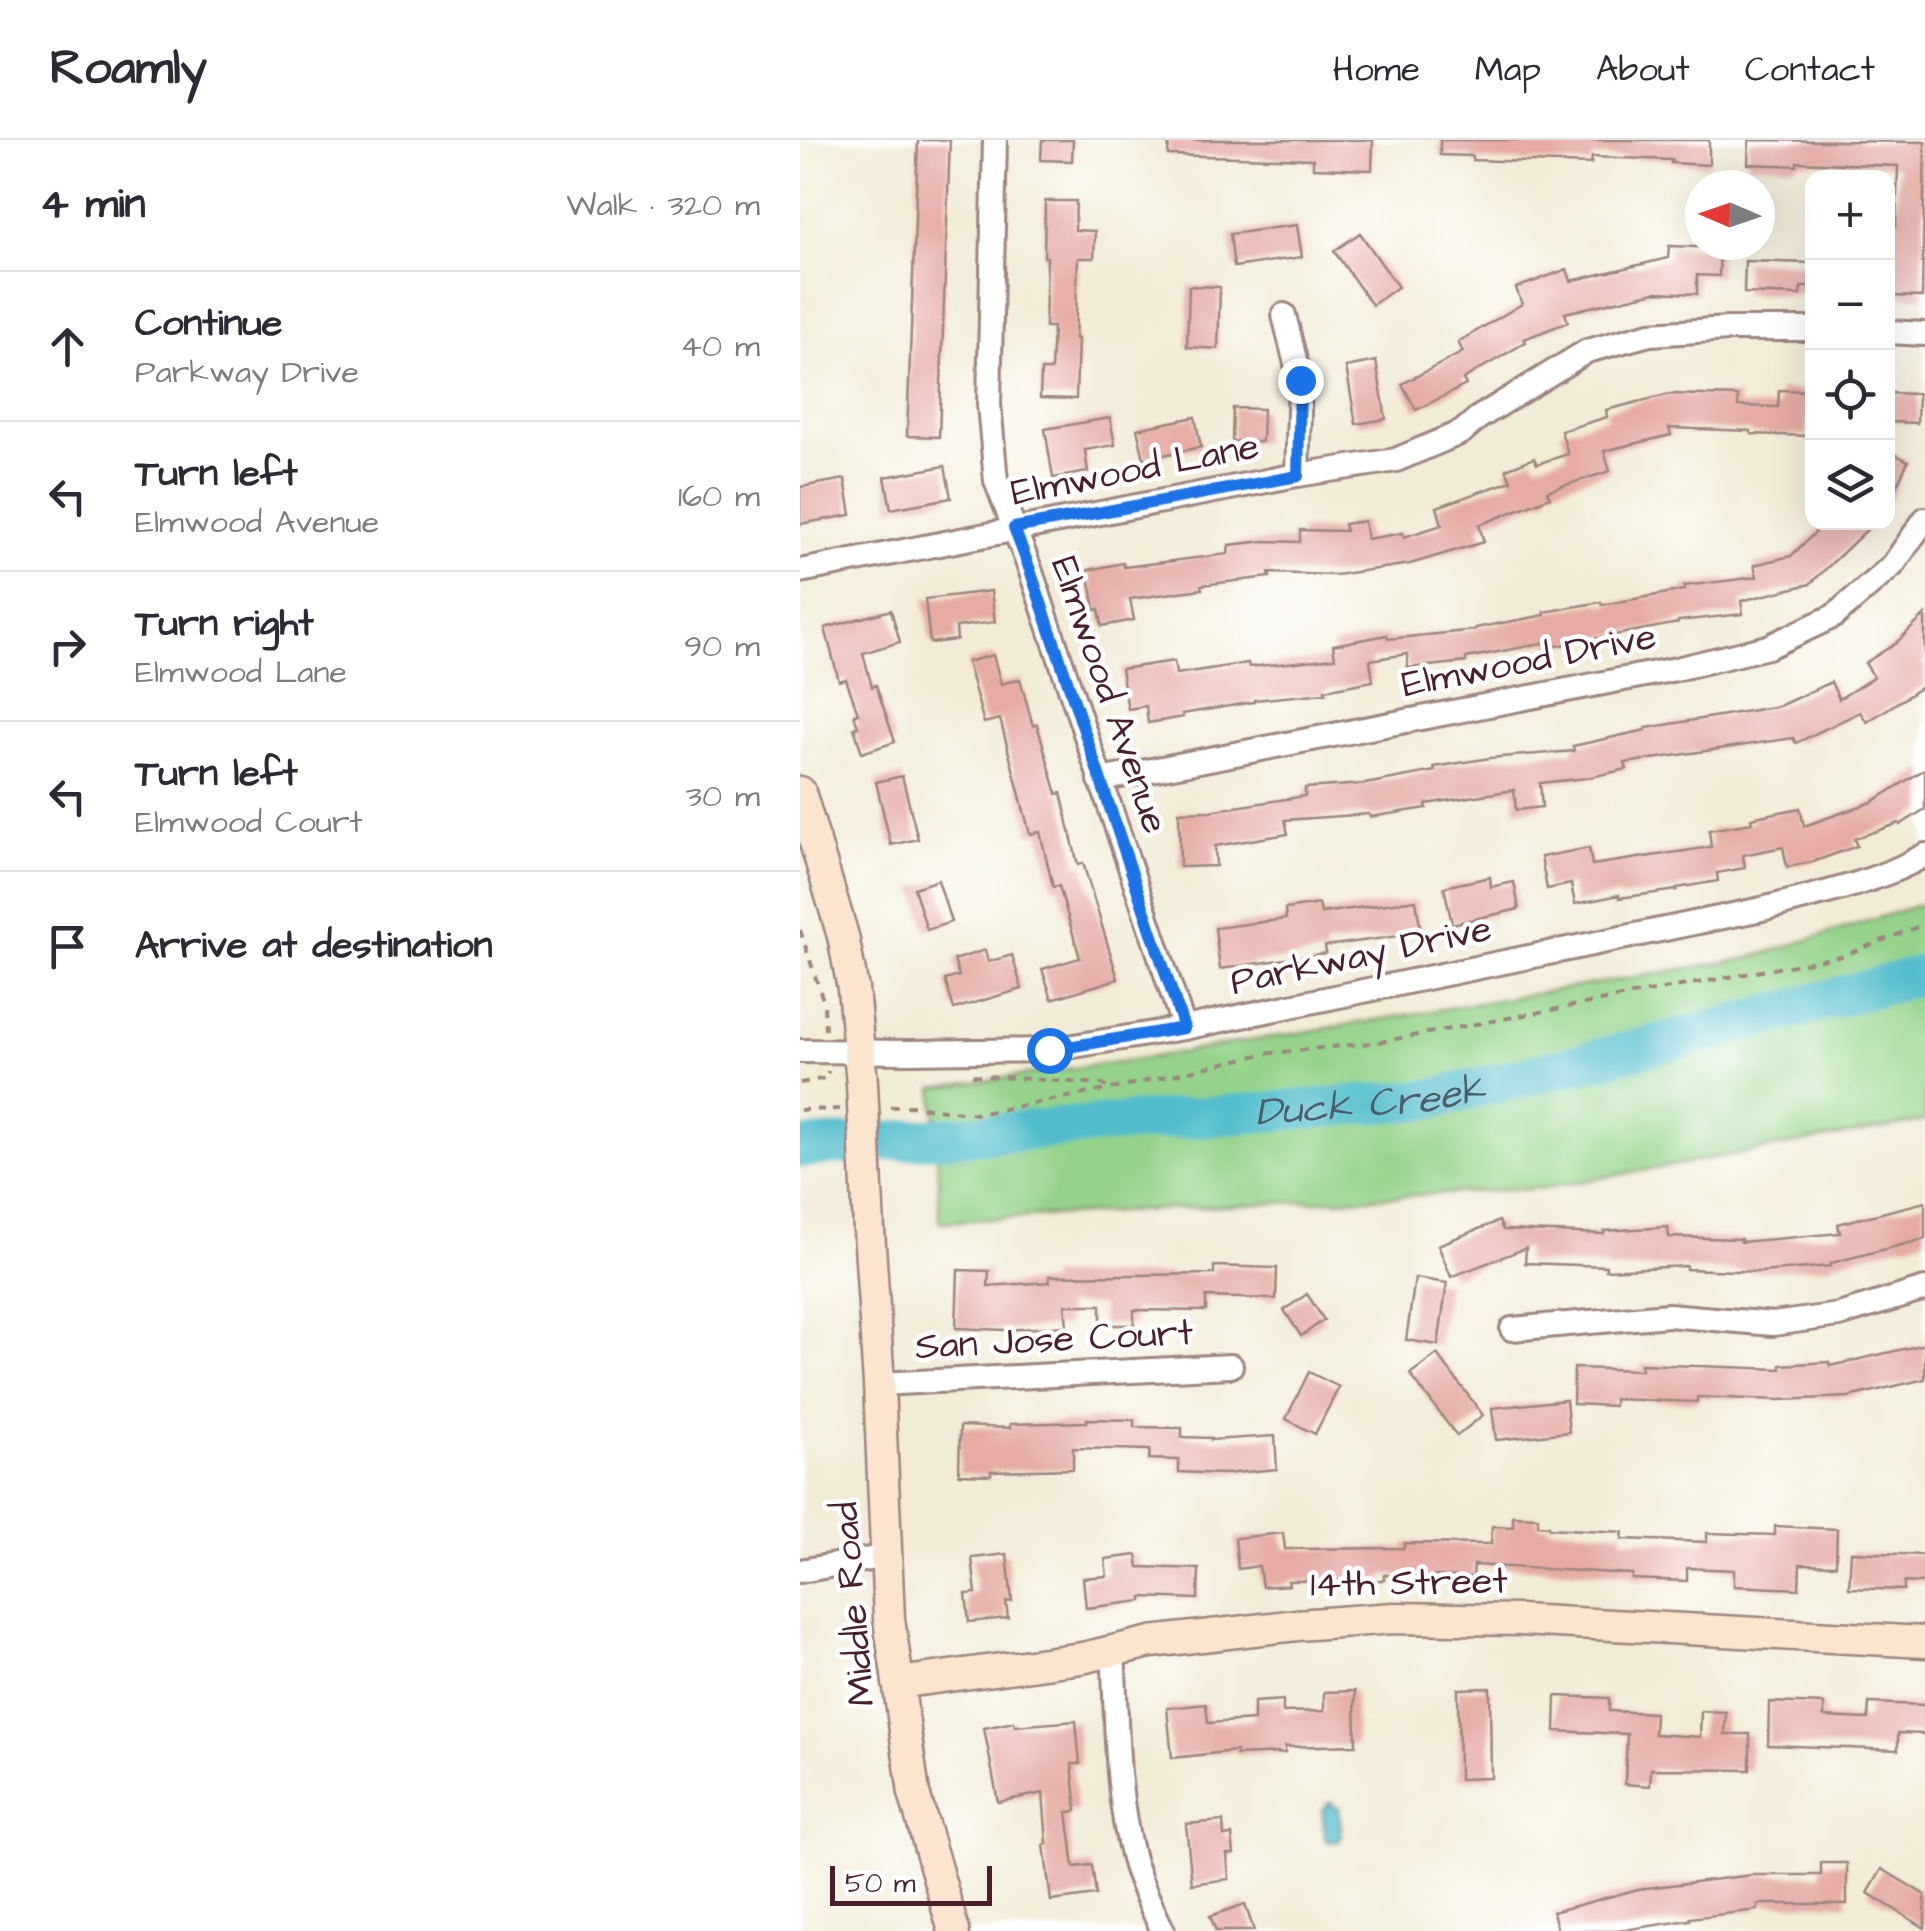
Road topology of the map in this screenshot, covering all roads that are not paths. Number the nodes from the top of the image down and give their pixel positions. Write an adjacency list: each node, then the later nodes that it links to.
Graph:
1 (996, 140): 8 (street, Elmwood Avenue)
2 (1284, 315): 6 (street)
3 (1805, 329): 6 (street, Elmwood Lane)
4 (1895, 332): 5 (street)
5 (1925, 334)
6 (1298, 476): 8 (street, Elmwood Lane)
7 (1925, 520): 10 (street, Elmwood Drive)
8 (1014, 528): 9 (street, Elmwood Lane); 10 (street, Elmwood Avenue)
9 (800, 570)
10 (1100, 780): 13 (street, Elmwood Avenue)
11 (800, 792): 15 (main road, Middle Road)
12 (1925, 855): 13 (street, Parkway Drive)
13 (1184, 1028): 15 (street, Parkway Drive)
14 (800, 1051): 15 (street, Parkway Drive)
15 (860, 1052): 19 (main road, Middle Road, bridge)
16 (1925, 1289): 17 (street)
17 (1512, 1328)
18 (1232, 1366): 19 (street, San Jose Court)
19 (879, 1384): 20 (main road, Middle Road)
20 (886, 1556): 21 (street); 24 (main road, Middle Road)
21 (800, 1572)
22 (1925, 1642): 23 (main road, 14th Street)
23 (1113, 1650): 24 (main road, 14th Street); 26 (street)
24 (898, 1683): 25 (main road, Middle Road)
25 (954, 1931)
26 (1163, 1931)

